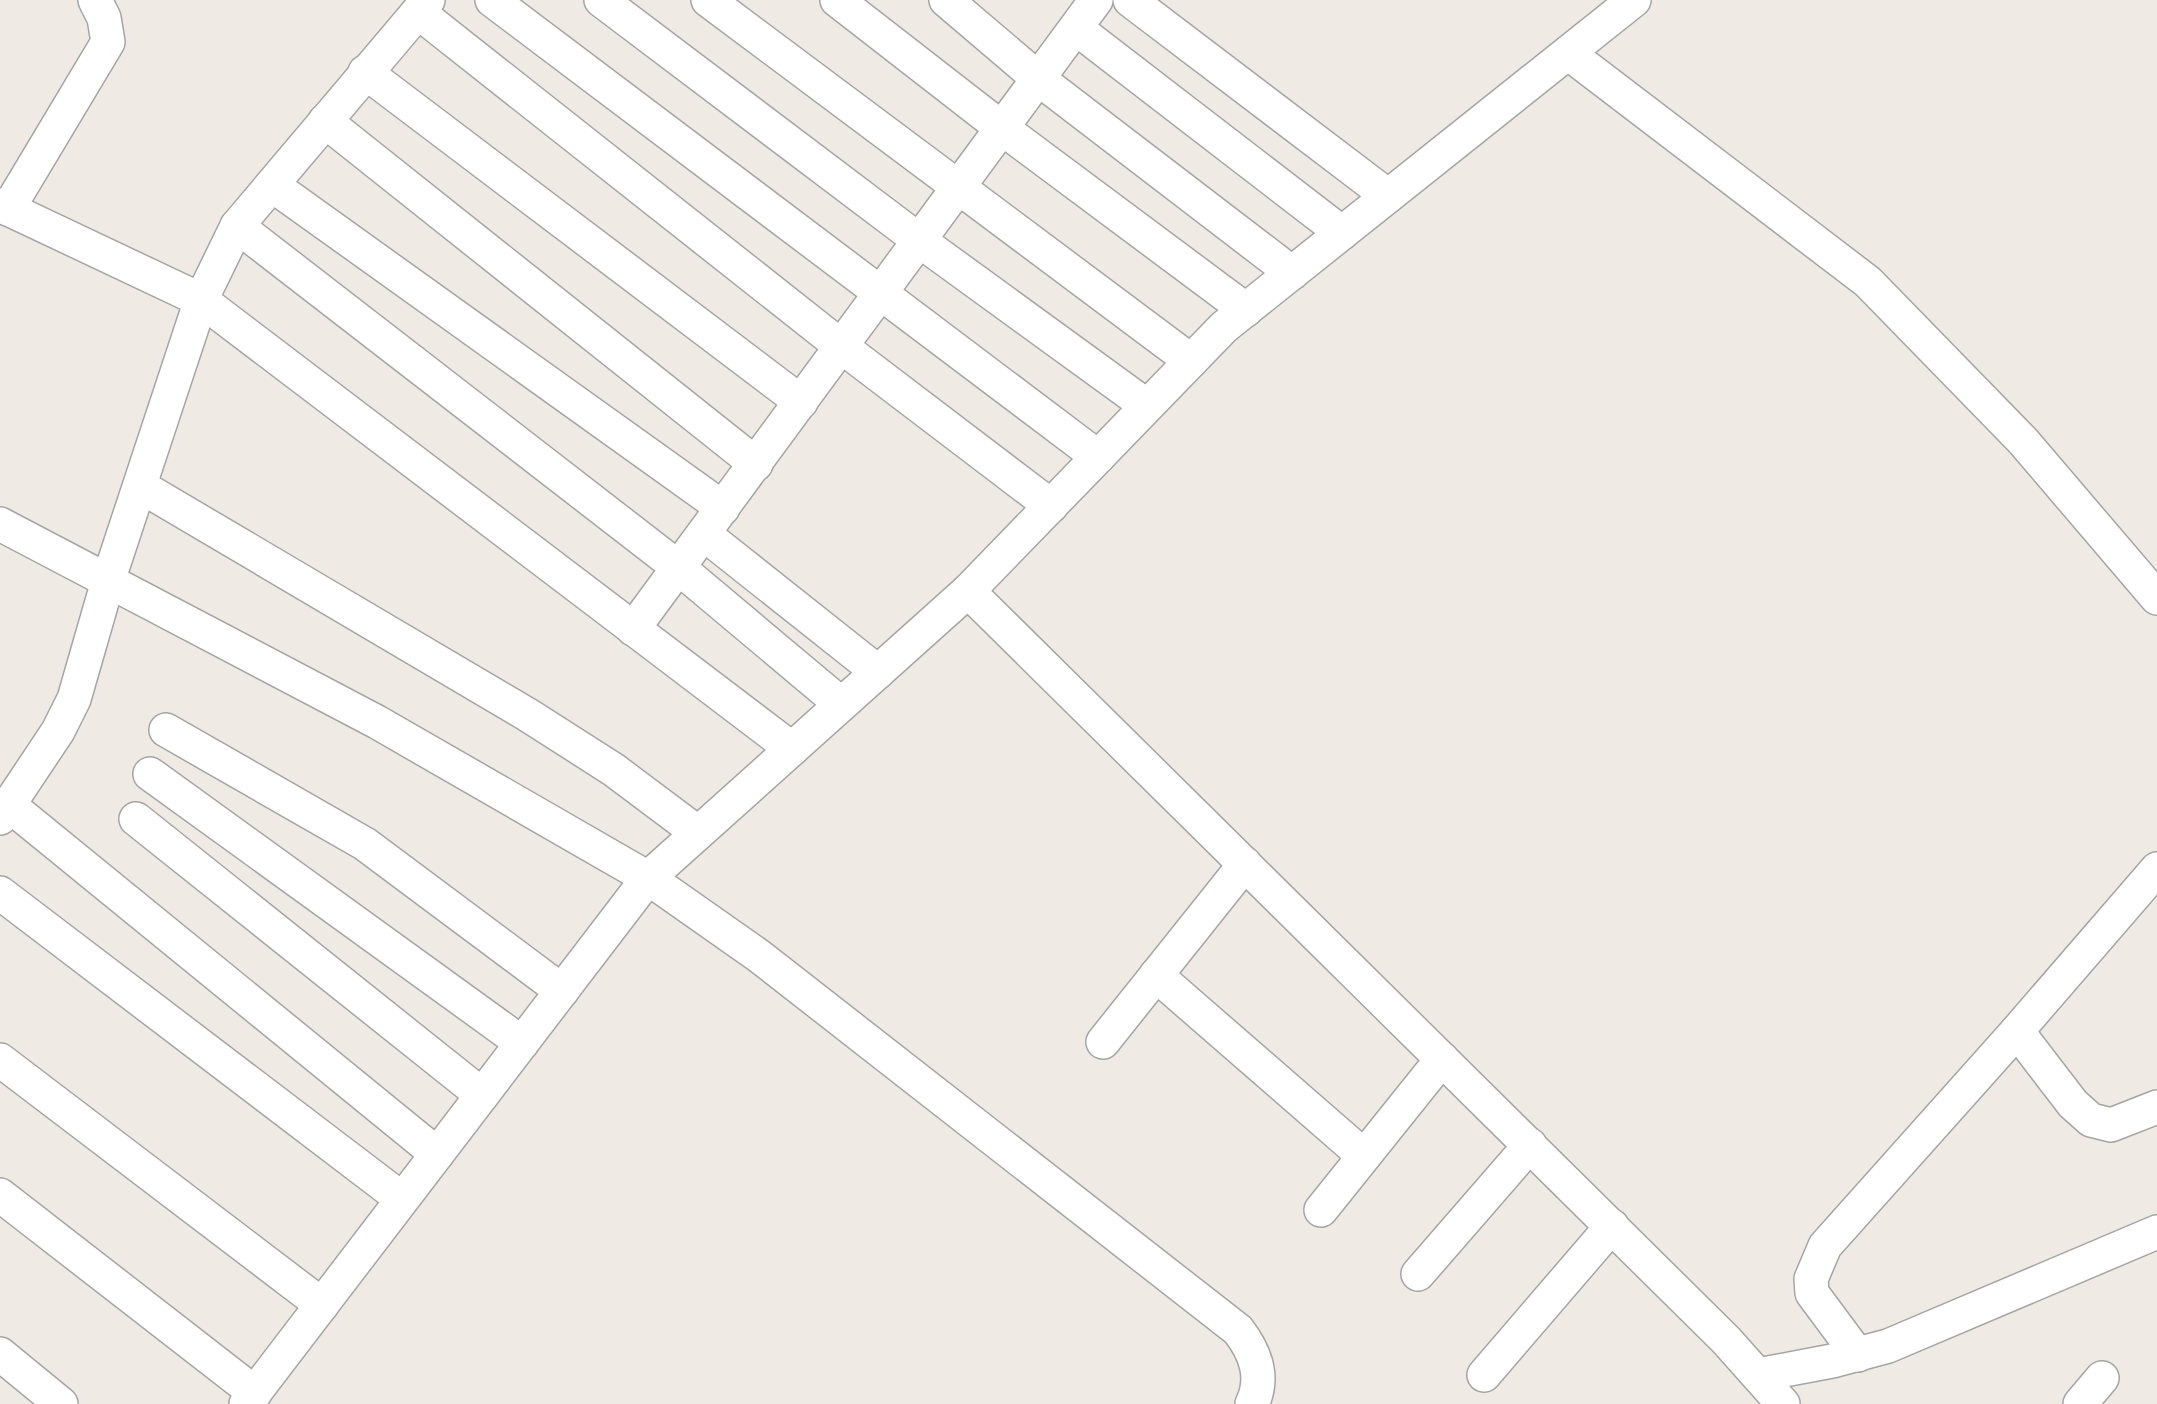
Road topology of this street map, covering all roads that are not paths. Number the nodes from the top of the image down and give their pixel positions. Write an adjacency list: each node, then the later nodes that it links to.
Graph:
1 (95, 0): 20 (street)
2 (492, 0): 25 (street)
3 (601, 0): 23 (street)
4 (708, 0): 18 (street)
5 (837, 0): 16 (street)
6 (946, 0): 14 (street)
7 (1096, 0): 11 (street)
8 (1130, 0): 19 (street)
9 (1634, 0): 12 (street)
10 (423, 6): 13 (street); 28 (street)
11 (1077, 29): 14 (street); 22 (street)
12 (1568, 53): 19 (street); 41 (street)
13 (365, 72): 15 (street); 30 (street)
14 (1040, 80): 16 (street); 24 (street)
15 (325, 121): 17 (street); 33 (street)
16 (1004, 129): 18 (street); 27 (street)
17 (272, 185): 21 (street); 36 (street)
18 (960, 187): 23 (street); 29 (street)
19 (1388, 196): 22 (street)
20 (4, 207): 26 (street)
21 (237, 226): 26 (street); 38 (street)
22 (1342, 233): 24 (street)
23 (920, 241): 25 (street); 31 (street)
24 (1292, 273): 27 (street)
25 (882, 293): 28 (street); 32 (street)
26 (201, 300): 34 (street); 42 (street)
27 (1246, 310): 29 (street)
28 (842, 347): 30 (street); 35 (street)
29 (1191, 361): 31 (street)
30 (801, 402): 33 (street)
31 (1147, 406): 32 (street)
32 (1098, 457): 35 (street)
33 (756, 464): 36 (street)
34 (140, 486): 39 (street); 50 (street)
35 (1051, 506): 40 (street)
36 (713, 521): 38 (street); 43 (street)
37 (0, 524): 39 (street)
38 (679, 568): 42 (street); 44 (street)
39 (108, 581): 48 (street); 53 (street)
40 (968, 591): 43 (street); 51 (street)
41 (2157, 598)
42 (633, 629): 46 (street)
43 (878, 672): 44 (street)
44 (841, 704): 46 (street)
45 (166, 730): 56 (street)
46 (792, 749): 50 (street)
47 (150, 774): 59 (street)
48 (4, 812): 65 (street)
49 (136, 819): 62 (street)
50 (698, 833): 53 (street)
51 (1245, 864): 55 (street); 60 (street)
52 (2157, 869): 57 (street)
53 (648, 878): 56 (street); 80 (street)
54 (0, 893): 68 (street)
55 (1156, 975): 58 (street); 66 (street)
56 (562, 991): 59 (street)
57 (2017, 1031): 63 (street); 75 (street)
58 (1103, 1042)
59 (522, 1043): 62 (street)
60 (1442, 1059): 64 (street); 66 (street)
61 (0, 1060): 73 (street)
62 (482, 1095): 65 (street)
63 (2157, 1107)
64 (1530, 1145): 70 (street); 72 (street)
65 (437, 1154): 68 (street)
66 (1364, 1156): 69 (street)
67 (0, 1195): 79 (street)
68 (402, 1199): 73 (street)
69 (1321, 1210)
70 (1612, 1227): 76 (street); 78 (street)
71 (2157, 1232): 75 (street)
72 (1418, 1274)
73 (322, 1305): 79 (street)
74 (0, 1354): 81 (street)
75 (1858, 1355): 78 (street)
76 (1484, 1375)
77 (2102, 1378): 82 (street)
78 (1770, 1394)
79 (251, 1398)
80 (1259, 1400)
81 (61, 1404)
82 (2080, 1404)

